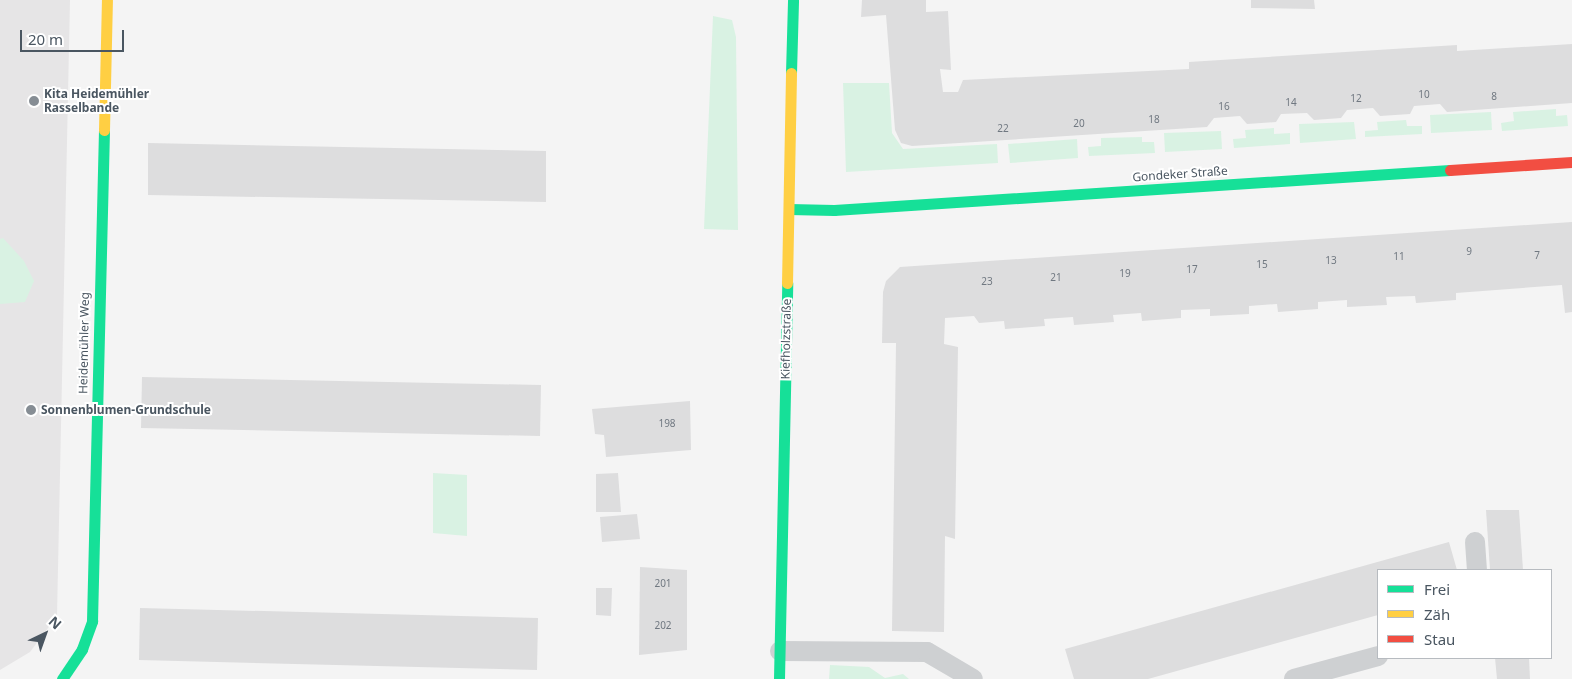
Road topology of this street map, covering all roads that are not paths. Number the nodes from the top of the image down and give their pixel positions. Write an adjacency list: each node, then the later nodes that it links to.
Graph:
1 (106, 0): 9 (street, Heidemühler Weg)
2 (793, 0): 4 (street, Kiefholzstraße)
3 (1572, 162): 4 (street, Gondeker Straße)
4 (789, 209): 7 (street, Kiefholzstraße)
5 (1475, 542): 6 (lane)
6 (1477, 569)
7 (780, 651): 10 (street, Kiefholzstraße); 11 (lane)
8 (1377, 656): 12 (lane)
9 (62, 679)
10 (779, 679)
11 (973, 679)
12 (1294, 679)

